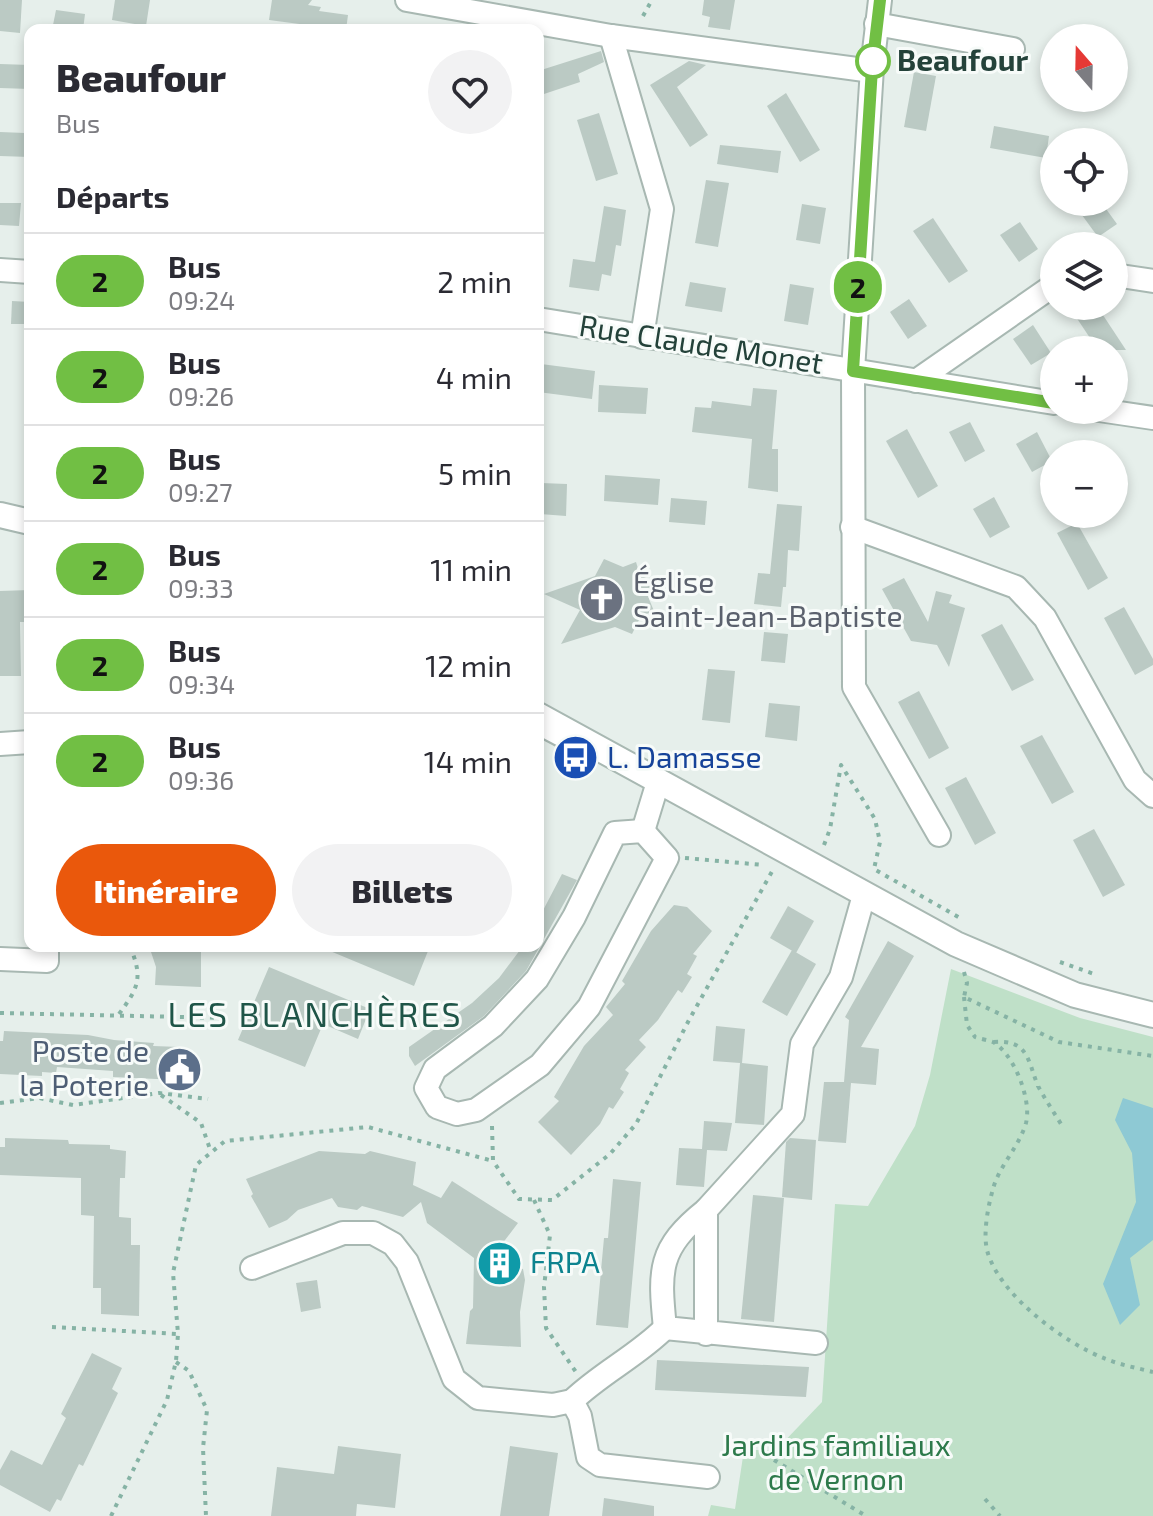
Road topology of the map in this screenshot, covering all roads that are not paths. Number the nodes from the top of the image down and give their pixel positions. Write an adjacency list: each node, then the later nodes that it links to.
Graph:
1 (407, 0): 3 (street)
2 (880, 0): 4 (street)
3 (495, 23)
4 (876, 24): 7 (street); 8 (street)
5 (544, 28): 6 (street)
6 (611, 36): 8 (street); 15 (street)
7 (1013, 49)
8 (872, 71): 16 (street)
9 (0, 270): 10 (street)
10 (24, 272)
11 (1128, 277): 12 (street)
12 (1153, 281)
13 (1040, 295): 17 (street)
14 (544, 320): 15 (street, Rue Claude Monet)
15 (642, 337): 16 (street, Rue Claude Monet)
16 (853, 371): 17 (street, Rue Claude Monet); 23 (street)
17 (916, 381): 18 (street, Rue Claude Monet)
18 (1040, 401)
19 (1128, 414): 20 (street)
20 (1153, 418)
21 (0, 515): 22 (street)
22 (24, 521)
23 (852, 527): 30 (street); 32 (street)
24 (544, 718): 28 (street)
25 (544, 732): 28 (lane)
26 (24, 742): 27 (street)
27 (0, 744)
28 (598, 749): 29 (street)
29 (658, 782): 31 (street); 33 (street)
30 (1153, 796)
31 (643, 831): 31 (street)
32 (939, 835)
33 (864, 895): 36 (street); 37 (street)
34 (47, 952): 35 (street)
35 (0, 959)
36 (1153, 1015)
37 (706, 1210): 39 (street); 40 (street)
38 (252, 1268): 42 (street)
39 (665, 1328): 40 (street); 42 (street)
40 (706, 1334): 41 (street)
41 (816, 1343)
42 (579, 1394): 43 (street)
43 (708, 1477)

